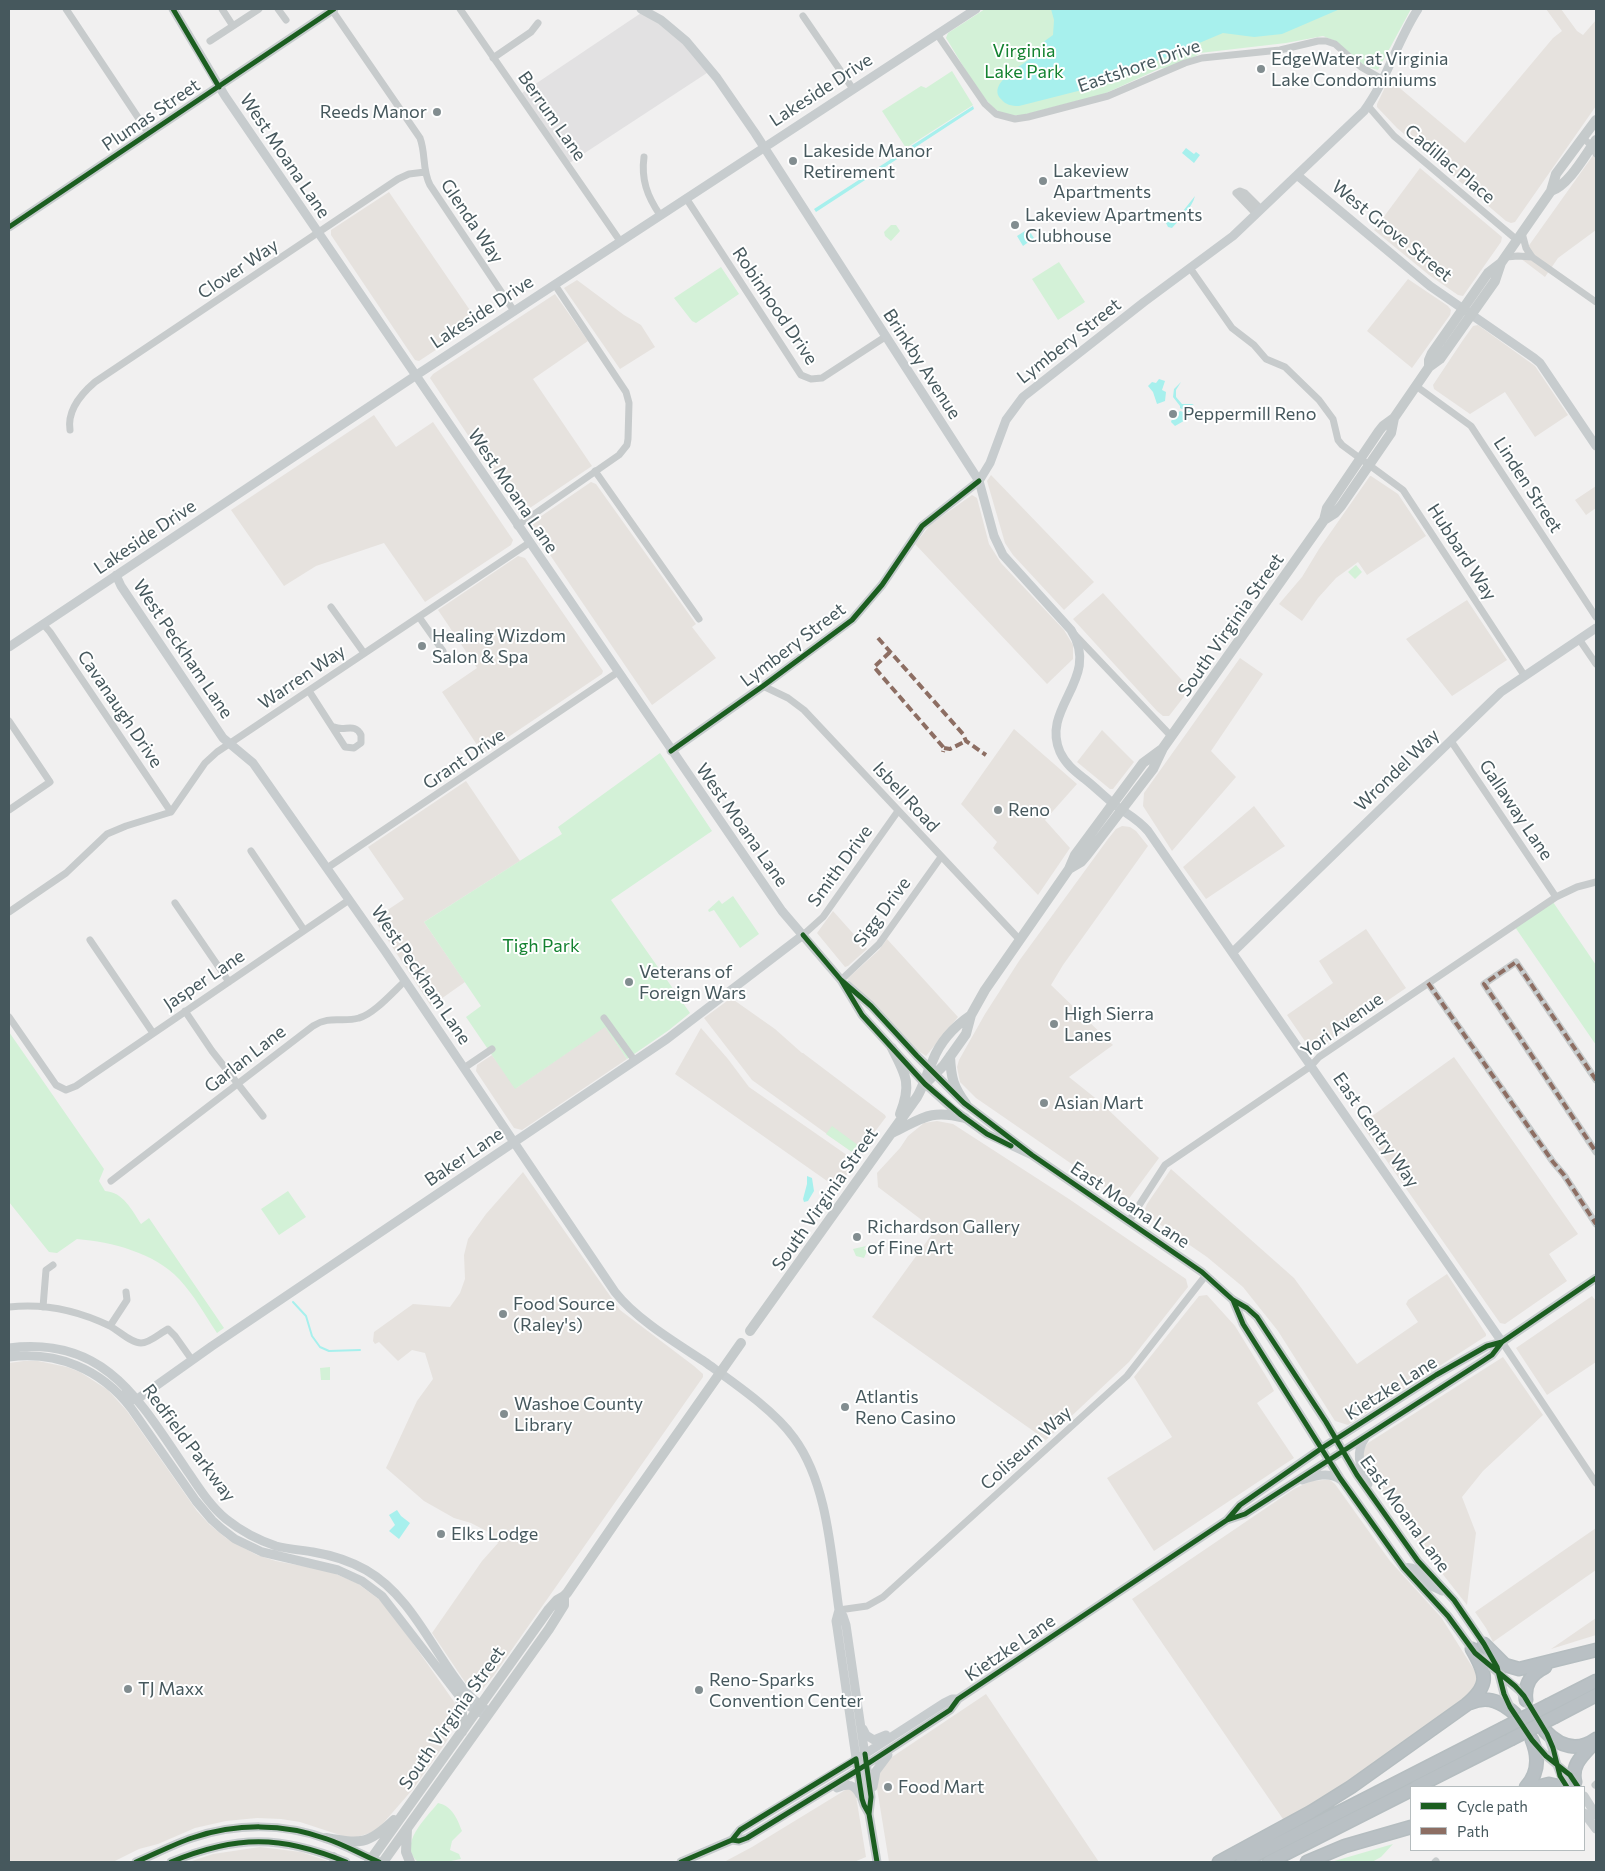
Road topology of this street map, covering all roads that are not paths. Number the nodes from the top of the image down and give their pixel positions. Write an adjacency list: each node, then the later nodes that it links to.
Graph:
1 (66, 9): 23 (street)
2 (173, 9): 19 (street, West Moana Lane)
3 (222, 9): 14 (street)
4 (259, 9): 14 (street)
5 (278, 9): 12 (street)
6 (333, 9): 19 (street, Plumas Street); 28 (street)
7 (460, 9): 17 (street, Berrum Lane)
8 (641, 9): 26 (street, Brinkby Avenue)
9 (976, 9): 15 (street, Lakeside Drive)
10 (1418, 9): 18 (street, Lymbery Street)
11 (803, 16): 20 (street)
12 (286, 20)
13 (538, 23): 17 (street)
14 (233, 26): 16 (street)
15 (937, 34): 18 (street, Eastshore Drive); 20 (street, Lakeside Drive)
16 (210, 40)
17 (493, 58): 36 (street, Berrum Lane)
18 (1382, 79): 21 (street, Lymbery Street)
19 (219, 87): 23 (street, Plumas Street); 34 (street, West Moana Lane)
20 (853, 89): 26 (street, Lakeside Drive)
21 (1368, 106): 29 (street, Lymbery Street); 35 (street, Cadillac Place)
22 (1596, 120): 24 (main road, South Virginia Street)
23 (149, 134): 33 (street, Plumas Street)
24 (1583, 138): 25 (street); 30 (main road, South Virginia Street)
25 (1595, 146): 30 (main road, South Virginia Street)
26 (764, 147): 31 (street, Lakeside Drive); 44 (street, Brinkby Avenue)
27 (644, 156): 32 (street)
28 (425, 172): 34 (street, Clover Way); 43 (street, Glenda Way)
29 (1297, 175): 39 (street, Lymbery Street); 42 (street, West Grove Street)
30 (1552, 191): 35 (main road, South Virginia Street)
31 (686, 198): 32 (street, Lakeside Drive); 44 (street, Robinhood Drive)
32 (660, 215): 36 (street, Lakeside Drive)
33 (9, 227)
34 (317, 232): 45 (street, West Moana Lane); 47 (street, Clover Way)
35 (1520, 237): 37 (street); 38 (main road, South Virginia Street)
36 (620, 241): 40 (street, Lakeside Drive)
37 (1532, 257): 38 (street); 41 (street)
38 (1503, 260): 42 (main road, South Virginia Street)
39 (1190, 268): 49 (street, Hubbard Way); 51 (street, Lymbery Street)
40 (554, 285): 43 (street, Lakeside Drive); 50 (street)
41 (1596, 302)
42 (1468, 310): 46 (main road, South Virginia Street); 48 (street, West Grove Street)
43 (514, 311): 45 (street, Lakeside Drive)
44 (885, 337): 51 (street, Brinkby Avenue)
45 (415, 376): 52 (street, West Moana Lane); 54 (street, Lakeside Drive)
46 (1416, 386): 49 (main road, South Virginia Street); 57 (street, Linden Street)
47 (70, 430)
48 (1596, 446)
49 (1364, 462): 68 (street, Hubbard Way); 73 (main road, South Virginia Street)
50 (595, 471): 52 (street); 58 (street)
51 (979, 481): 61 (street, Brinkby Avenue); 69 (street, Lymbery Street)
52 (517, 526): 53 (street, West Moana Lane)
53 (529, 543): 56 (street, Warren Way); 67 (street, West Moana Lane)
54 (116, 575): 59 (street, Lakeside Drive); 75 (street, West Peckham Lane)
55 (332, 607): 65 (street)
56 (419, 617): 64 (street); 65 (street, Warren Way)
57 (1596, 617)
58 (699, 620)
59 (42, 624): 63 (street, Lakeside Drive); 80 (street, Cavanaugh Drive)
60 (1596, 628): 62 (street, Wrondel Way)
61 (1071, 630): 73 (street, Brinkby Avenue); 77 (street, East Gentry Way)
62 (1579, 639): 66 (street); 68 (street, Wrondel Way)
63 (9, 647)
64 (443, 651)
65 (364, 653): 70 (street, Warren Way)
66 (1596, 664)
67 (618, 672): 76 (street, West Moana Lane); 83 (street, Grant Drive)
68 (1524, 676): 74 (street, Wrondel Way)
69 (763, 686): 76 (street, Lymbery Street); 79 (street, Isbell Road)
70 (309, 691): 72 (street); 75 (street, Warren Way)
71 (9, 721): 78 (street)
72 (334, 727)
73 (1171, 736): 77 (main road, South Virginia Street)
74 (1450, 741): 85 (street, Gallaway Lane); 93 (street, Wrondel Way)
75 (230, 743): 80 (street, Warren Way); 83 (street, West Peckham Lane)
76 (671, 751): 90 (street, West Moana Lane)
77 (1118, 806): 91 (main road, South Virginia Street); 93 (street, East Gentry Way)
78 (9, 810)
79 (898, 811): 82 (street, Isbell Road); 90 (street, Smith Drive)
80 (171, 812): 88 (street)
81 (251, 851): 89 (street)
82 (941, 857): 91 (street, Isbell Road); 94 (street, Sigg Drive)
83 (327, 868): 86 (street, West Peckham Lane)
84 (1596, 882): 85 (street, Yori Avenue)
85 (1556, 897): 97 (street, Yori Avenue)
86 (349, 900): 89 (street, Jasper Lane); 95 (street, West Peckham Lane)
87 (175, 903): 96 (street)
88 (9, 912)
89 (304, 930): 96 (street, Jasper Lane)
90 (803, 935): 94 (street, West Moana Lane); 106 (street, Baker Lane)
91 (1019, 939): 99 (main road, South Virginia Street)
92 (90, 940): 102 (street)
93 (1233, 952): 107 (street, East Gentry Way)
94 (841, 980): 103 (street, West Moana Lane); 109 (street, West Moana Lane)
95 (405, 981): 108 (street, West Peckham Lane); 111 (street, Garlan Lane)
96 (229, 982): 98 (street, Jasper Lane)
97 (1428, 983): 107 (street, Yori Avenue); 122 (street)
98 (185, 1011): 102 (street, Jasper Lane); 111 (street)
99 (971, 1015): 105 (main road, South Virginia Street); 109 (main road, South Virginia Street)
100 (9, 1017): 102 (street, Jasper Lane)
101 (604, 1018): 106 (street)
102 (153, 1033)
103 (892, 1048): 112 (street, West Moana Lane); 116 (main road)
104 (492, 1049): 108 (street)
105 (950, 1056): 109 (main road, South Virginia Street); 113 (main road)
106 (635, 1061): 117 (street, Baker Lane)
107 (1311, 1066): 121 (street, Yori Avenue); 132 (street, East Gentry Way)
108 (464, 1068): 117 (street, West Peckham Lane)
109 (932, 1072): 112 (main road, South Virginia Street); 113 (street, East Moana Lane)
110 (1596, 1080): 118 (street)
111 (238, 1084): 114 (street); 120 (street, Garlan Lane)
112 (925, 1084): 115 (street, East Moana Lane); 116 (main road, South Virginia Street)
113 (966, 1104): 119 (street, East Moana Lane)
114 (263, 1116)
115 (965, 1118): 116 (main road); 119 (street, East Moana Lane)
116 (891, 1133): 131 (main road, South Virginia Street)
117 (515, 1142): 136 (street, Baker Lane); 137 (street, West Peckham Lane)
118 (1596, 1152)
119 (1032, 1155): 121 (street, East Moana Lane)
120 (111, 1181)
121 (1128, 1221): 124 (street, East Moana Lane)
122 (1596, 1224)
123 (52, 1265): 128 (street)
124 (1206, 1275): 127 (street, East Moana Lane); 155 (street, Coliseum Way)
125 (1596, 1278): 132 (street, Kietzke Lane)
126 (126, 1292): 130 (street)
127 (1233, 1300): 141 (street, East Moana Lane); 142 (street, East Moana Lane)
128 (43, 1307): 129 (street); 130 (street)
129 (9, 1308)
130 (110, 1326): 136 (street)
131 (750, 1331)
132 (1502, 1342): 140 (street, Kietzke Lane); 141 (street, Kietzke Lane); 146 (street, East Gentry Way)
133 (741, 1343): 137 (main road, South Virginia Street)
134 (9, 1348): 139 (street, Redfield Parkway)
135 (9, 1357): 138 (street, Redfield Parkway)
136 (192, 1360): 139 (street, Baker Lane)
137 (720, 1372): 153 (main road, South Virginia Street); 155 (street, West Peckham Lane)
138 (121, 1395): 139 (street); 154 (street, Redfield Parkway)
139 (137, 1398): 152 (street, Redfield Parkway)
140 (1366, 1435): 143 (street, Kietzke Lane); 148 (street)
141 (1336, 1439): 142 (street, Kietzke Lane); 143 (street, East Moana Lane)
142 (1322, 1448): 144 (street, East Moana Lane); 149 (street, Kietzke Lane)
143 (1342, 1450): 144 (street, Kietzke Lane); 148 (street, East Moana Lane)
144 (1328, 1459): 145 (street, East Moana Lane); 147 (street, Kietzke Lane)
145 (1342, 1480): 147 (street); 150 (street, East Moana Lane)
146 (1596, 1483)
147 (1290, 1484): 149 (street, Kietzke Lane)
148 (1373, 1498): 151 (street, East Moana Lane)
149 (1226, 1520): 164 (street, Kietzke Lane)
150 (1404, 1568): 151 (street); 157 (street, East Moana Lane)
151 (1447, 1593): 156 (street, East Moana Lane)
152 (395, 1594): 154 (street); 167 (street, Redfield Parkway)
153 (564, 1596): 167 (main road, South Virginia Street); 169 (main road, South Virginia Street)
154 (391, 1606): 163 (street, Redfield Parkway)
155 (839, 1610): 172 (street); 180 (street)
156 (1484, 1644): 159 (highway); 160 (street, East Moana Lane)
157 (1472, 1649): 160 (street, East Moana Lane); 166 (highway)
158 (1596, 1650): 159 (highway)
159 (1568, 1657): 165 (highway)
160 (1500, 1674): 165 (street, East Moana Lane); 170 (street, East Moana Lane)
161 (1596, 1681): 168 (highway)
162 (1596, 1695): 168 (highway)
163 (460, 1696): 167 (street, Redfield Parkway); 174 (main road)
164 (958, 1699): 171 (street, Kietzke Lane); 178 (street, Kietzke Lane)
165 (1526, 1700): 173 (street, East Moana Lane)
166 (1466, 1705): 170 (highway); 211 (highway)
167 (479, 1708): 169 (street); 174 (main road, South Virginia Street)
168 (1553, 1710): 175 (highway, bridge)
169 (489, 1714): 199 (main road, South Virginia Street)
170 (1515, 1714): 176 (street, East Moana Lane)
171 (915, 1721): 172 (street); 179 (street, Kietzke Lane)
172 (860, 1724): 179 (street)
173 (1545, 1731): 177 (highway); 182 (street, East Moana Lane)
174 (462, 1733): 193 (main road, South Virginia Street)
175 (1506, 1734): 184 (highway); 212 (highway)
176 (1532, 1740): 182 (street, East Moana Lane); 185 (highway)
177 (1596, 1740): 188 (highway)
178 (894, 1746): 181 (street, Kietzke Lane); 194 (street)
179 (865, 1754): 180 (street, Kietzke Lane); 181 (street)
180 (856, 1760): 183 (street); 202 (street, Kietzke Lane)
181 (866, 1765): 183 (street, Kietzke Lane); 194 (street)
182 (1557, 1765): 188 (street, East Moana Lane)
183 (858, 1770): 190 (street, Kietzke Lane); 192 (street)
184 (1418, 1786)
185 (1527, 1786)
186 (1541, 1786): 187 (highway)
187 (1558, 1786)
188 (1573, 1786)
189 (1410, 1791): 213 (highway)
190 (816, 1796): 192 (street); 202 (street, Kietzke Lane)
191 (1585, 1798): 197 (street)
192 (862, 1799): 196 (street)
193 (412, 1802): 201 (main road); 207 (main road, South Virginia Street)
194 (871, 1802): 196 (street)
195 (1585, 1813): 200 (street)
196 (869, 1814): 210 (street)
197 (1596, 1815)
198 (1410, 1827): 214 (highway)
199 (407, 1829): 207 (main road, South Virginia Street); 208 (main road)
200 (1596, 1829)
201 (326, 1838): 204 (street); 207 (street)
202 (732, 1840): 209 (street, Kietzke Lane)
203 (335, 1860): 205 (street); 206 (street)
204 (136, 1862)
205 (171, 1862)
206 (346, 1862)
207 (376, 1862)
208 (410, 1862)
209 (681, 1862)
210 (877, 1862)
211 (1219, 1862)
212 (1242, 1862)
213 (1269, 1862)
214 (1307, 1862)

